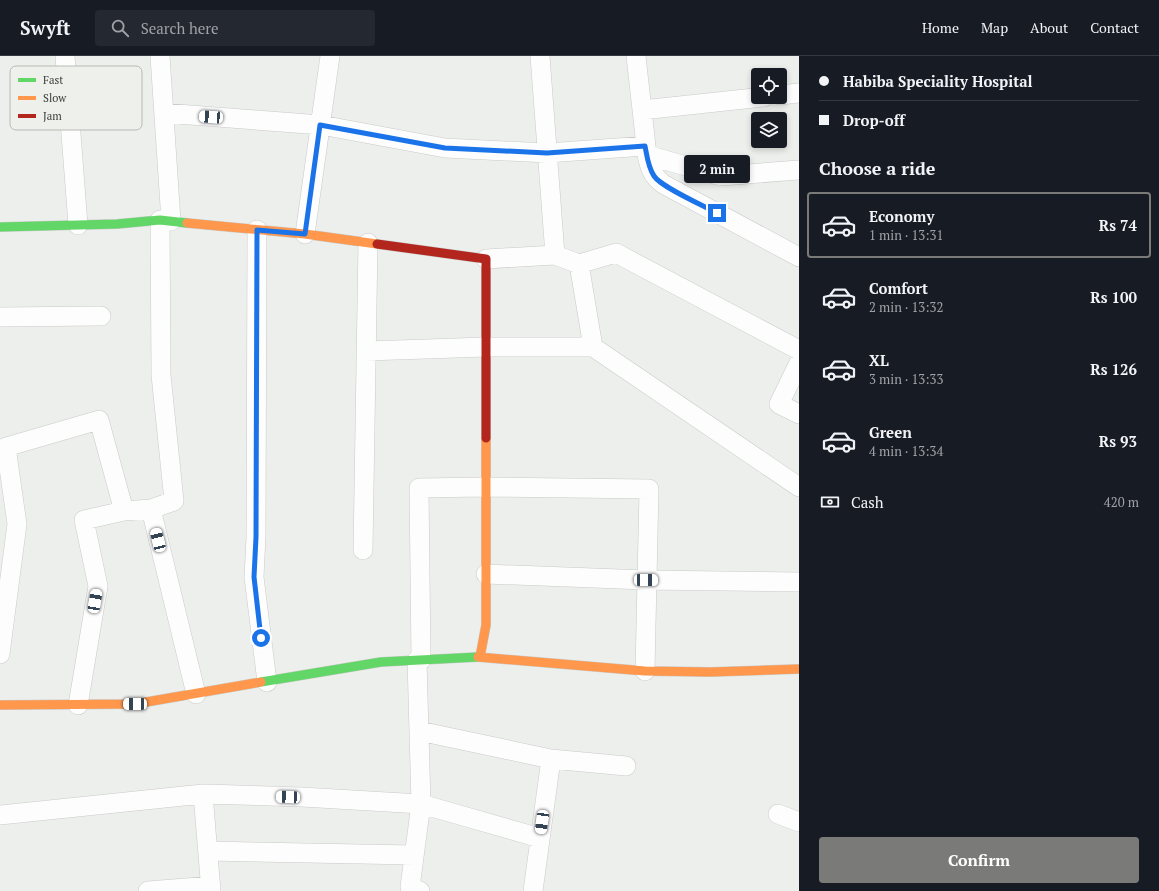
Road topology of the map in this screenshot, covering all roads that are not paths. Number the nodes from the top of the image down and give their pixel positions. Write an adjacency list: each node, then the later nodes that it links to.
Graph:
1 (65, 56): 6 (street)
2 (160, 56): 11 (street)
3 (330, 56): 12 (street)
4 (540, 56): 15 (street)
5 (636, 56): 10 (street)
6 (66, 66)
7 (799, 93): 8 (street)
8 (787, 94)
9 (751, 98): 10 (street)
10 (642, 110): 14 (street)
11 (164, 113): 12 (street); 17 (street)
12 (320, 125): 15 (street); 21 (street)
13 (71, 130): 18 (street)
14 (646, 150): 15 (street); 16 (street); 24 (street)
15 (547, 153): 23 (street)
16 (799, 170)
17 (166, 220): 18 (street); 20 (street); 38 (street)
18 (78, 225): 19 (street)
19 (0, 227)
20 (257, 230): 21 (street); 50 (street)
21 (305, 234): 22 (street)
22 (368, 243): 25 (street); 32 (street)
23 (554, 255): 25 (street); 26 (street)
24 (799, 257)
25 (486, 259): 29 (street)
26 (579, 264): 30 (street); 31 (street)
27 (101, 316): 28 (street)
28 (0, 317)
29 (486, 347): 30 (street); 32 (street); 36 (street)
30 (593, 347): 37 (street)
31 (799, 350)
32 (366, 351): 40 (street)
33 (799, 363): 34 (street)
34 (799, 414)
35 (3, 447): 39 (street); 44 (street)
36 (486, 487): 41 (street); 42 (street); 47 (street)
37 (799, 488)
38 (151, 509): 39 (street); 51 (street)
39 (124, 511): 53 (street)
40 (363, 550)
41 (486, 574): 42 (street); 46 (street)
42 (646, 580): 43 (street); 49 (street)
43 (799, 582)
44 (3, 604): 45 (street)
45 (0, 654)
46 (480, 657): 47 (street); 49 (street)
47 (419, 660): 50 (street); 54 (street)
48 (799, 669): 49 (street)
49 (645, 671)
50 (266, 682): 51 (street)
51 (196, 694): 53 (street)
52 (0, 704): 53 (street)
53 (78, 705)
54 (419, 731): 55 (street); 58 (street)
55 (551, 759): 56 (street); 62 (street)
56 (626, 766)
57 (203, 794): 58 (street); 60 (street); 63 (street)
58 (421, 804): 62 (street); 64 (street)
59 (778, 814): 61 (street)
60 (0, 815)
61 (799, 822)
62 (540, 838): 68 (street)
63 (208, 851): 64 (street); 65 (street)
64 (414, 854): 67 (street)
65 (211, 888): 66 (street)
66 (148, 891)
67 (420, 891)
68 (533, 891)

